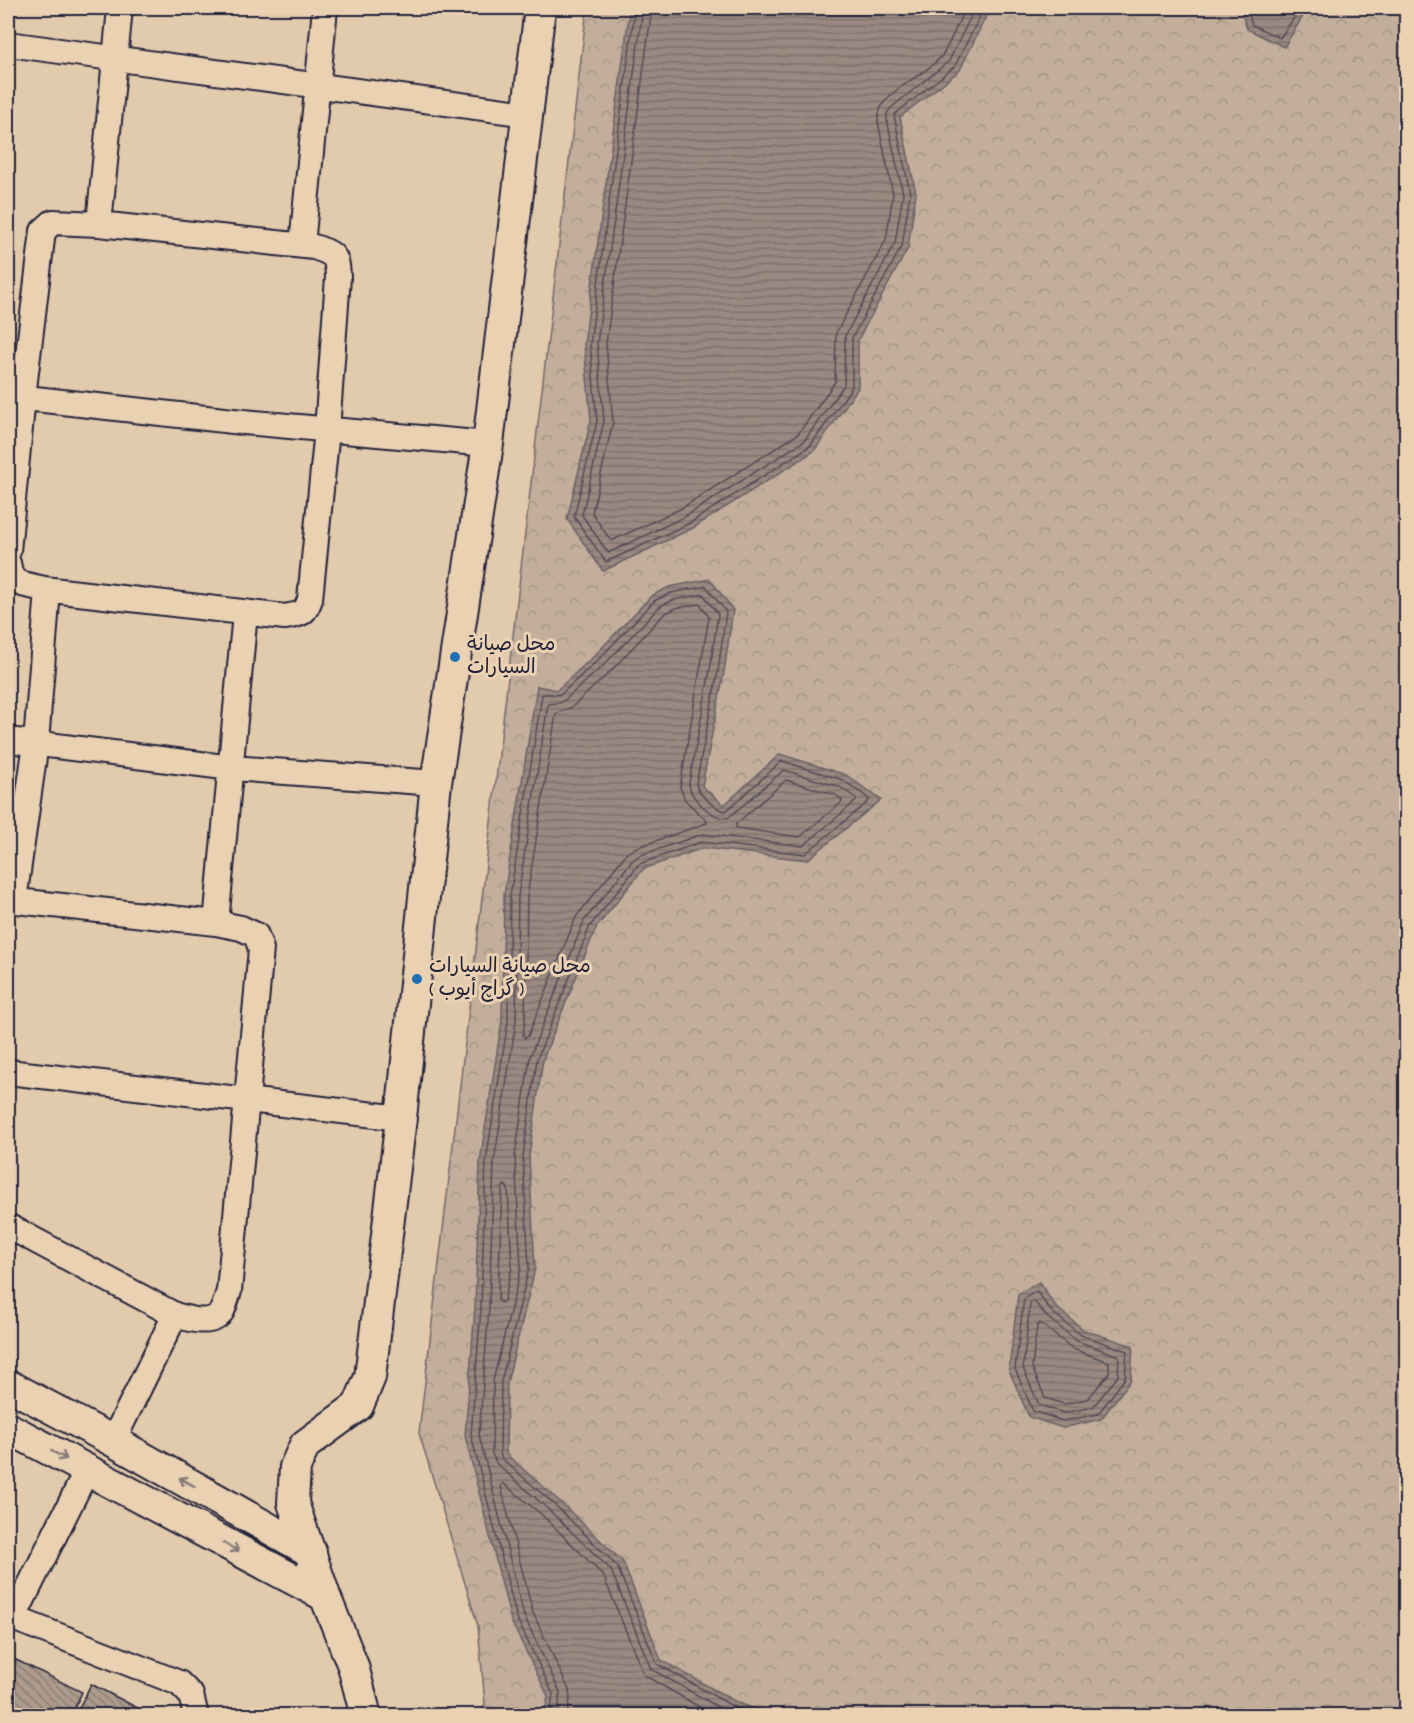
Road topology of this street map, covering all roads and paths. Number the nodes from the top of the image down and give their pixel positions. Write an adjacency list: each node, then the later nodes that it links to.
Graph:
1 (120, 8): 5 (street)
2 (325, 8): 6 (street)
3 (540, 8): 7 (street)
4 (9, 45): 5 (street)
5 (115, 59): 6 (street); 8 (street)
6 (319, 87): 7 (street); 9 (street)
7 (528, 114): 12 (street)
8 (99, 224): 9 (street); 10 (street)
9 (302, 245): 11 (street)
10 (15, 397): 11 (street); 13 (street)
11 (327, 430): 12 (street); 16 (street)
12 (488, 444): 20 (street)
13 (8, 551)
14 (8, 563): 15 (street)
15 (48, 590): 16 (street); 18 (street)
16 (245, 614): 19 (street)
17 (8, 740): 18 (street)
18 (36, 743): 19 (street); 21 (street)
19 (232, 768): 20 (street); 22 (street)
20 (436, 783): 25 (street)
21 (11, 900): 22 (street)
22 (216, 923): 24 (street)
23 (8, 1072): 24 (street)
24 (248, 1100): 25 (street); 27 (street)
25 (401, 1118): 32 (street)
26 (9, 1231): 27 (street)
27 (175, 1315): 30 (street)
28 (8, 1385): 30 (street)
29 (8, 1428): 31 (street, one-way to 31)
30 (113, 1441): 32 (street, one-way to 30)
31 (87, 1470): 33 (street, one-way to 33); 34 (street)
32 (311, 1552): 33 (street)
33 (325, 1596): 36 (street)
34 (10, 1617): 35 (street)
35 (196, 1716)
36 (366, 1716)

